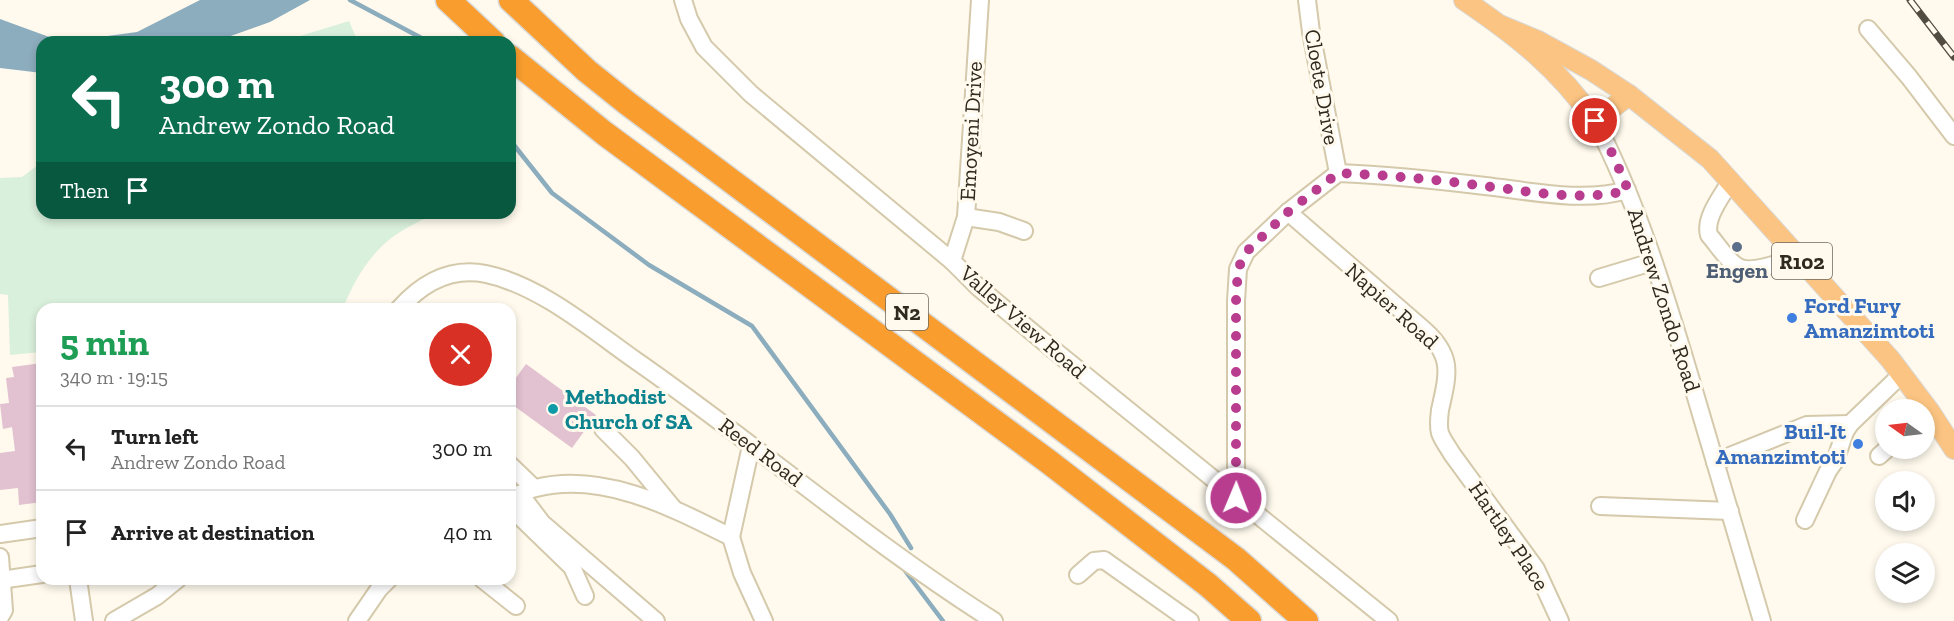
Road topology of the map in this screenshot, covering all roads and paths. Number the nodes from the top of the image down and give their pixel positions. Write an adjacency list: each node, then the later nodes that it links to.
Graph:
1 (448, 0): 9 (highway)
2 (511, 0): 62 (highway, N2)
3 (683, 0): 21 (street, Valley View Road)
4 (980, 0): 18 (street, Emoyeni Drive)
5 (1307, 0): 14 (street, Cloete Drive)
6 (1464, 0): 7 (main road, Andrew Zondo Road)
7 (1502, 26): 11 (main road); 12 (main road, Andrew Zondo Road)
8 (1868, 29): 13 (street)
9 (487, 36)
10 (516, 62): 61 (highway, N2)
11 (1629, 95): 12 (main road); 15 (main road, R102)
12 (1595, 121): 16 (street, Andrew Zondo Road)
13 (1954, 136)
14 (1338, 173): 16 (street); 17 (street)
15 (1730, 182): 20 (main road, R102); 20 (street)
16 (1628, 190): 22 (street, Andrew Zondo Road)
17 (1288, 212): 32 (street, Napier Road); 35 (street)
18 (966, 217): 19 (street); 21 (street, Emoyeni Drive)
19 (1024, 231)
20 (1798, 256): 25 (main road, R102)
21 (952, 261): 35 (street, Valley View Road)
22 (1652, 262): 23 (street); 33 (street, Andrew Zondo Road)
23 (1599, 278)
24 (404, 303): 30 (street, Reed Road)
25 (1902, 374): 26 (main road, R102); 27 (street)
26 (1917, 399)
27 (1850, 424): 33 (street); 39 (street)
28 (1935, 426): 31 (main road, R102)
29 (603, 429): 37 (street)
30 (751, 446): 42 (street); 59 (street, Reed Road)
31 (1954, 448)
32 (1452, 454): 64 (street, Hartley Place)
33 (1715, 462): 38 (street, Andrew Zondo Road)
34 (519, 497): 37 (street); 51 (street); 57 (street)
35 (1236, 498): 63 (street, Valley View Road)
36 (1600, 506): 38 (street)
37 (674, 509): 42 (street)
38 (1730, 511): 65 (street, Andrew Zondo Road)
39 (1805, 520)
40 (36, 529): 41 (street)
41 (0, 534)
42 (731, 537): 58 (street)
43 (0, 557): 46 (street)
44 (36, 575): 46 (street)
45 (1078, 575): 60 (street)
46 (1, 580): 53 (street)
47 (79, 585): 54 (street)
48 (171, 585): 55 (street)
49 (383, 585): 56 (street)
50 (490, 585): 52 (street)
51 (585, 596)
52 (516, 606)
53 (0, 617)
54 (84, 621)
55 (114, 621)
56 (357, 621)
57 (656, 621)
58 (764, 621)
59 (994, 621)
60 (1190, 621)
61 (1249, 621)
62 (1306, 621)
63 (1389, 621)
64 (1560, 621)
65 (1762, 621)

